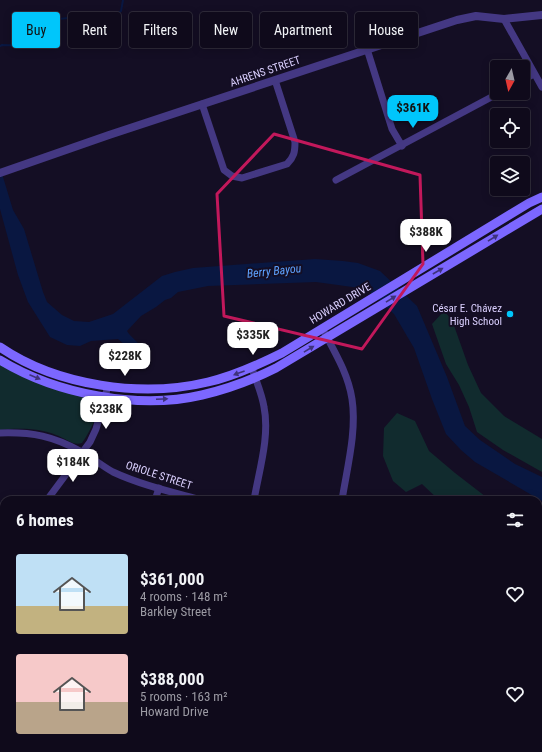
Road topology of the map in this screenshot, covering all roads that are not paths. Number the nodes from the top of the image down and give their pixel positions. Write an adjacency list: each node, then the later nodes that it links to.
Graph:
1 (542, 15): 2 (street, AHRENS STREET)
2 (504, 19): 3 (street, AHRENS STREET); 4 (street)
3 (367, 49): 6 (street, AHRENS STREET); 10 (street)
4 (534, 74): 5 (street); 7 (street)
5 (530, 76)
6 (275, 80): 9 (street, AHRENS STREET); 9 (street)
7 (542, 87)
8 (490, 98): 10 (street)
9 (202, 104): 11 (street, AHRENS STREET)
10 (402, 146): 12 (street)
11 (0, 172)
12 (336, 180)
13 (542, 196): 14 (main road, HOWARD DRIVE)
14 (529, 203): 15 (main road); 16 (main road, HOWARD DRIVE)
15 (539, 210): 17 (main road, one-way to 15)
16 (454, 248): 17 (main road); 18 (main road, HOWARD DRIVE)
17 (460, 258): 19 (main road, one-way to 17)
18 (322, 328): 19 (street); 23 (main road, HOWARD DRIVE)
19 (327, 338): 25 (main road, one-way to 19); 37 (street)
20 (0, 347): 22 (main road, HOWARD DRIVE)
21 (0, 360): 24 (main road)
22 (26, 362): 24 (main road); 26 (main road, HOWARD DRIVE)
23 (252, 368): 25 (street); 27 (main road, HOWARD DRIVE, one-way to 27)
24 (21, 371): 28 (main road, one-way to 28)
25 (256, 378): 29 (main road); 36 (street)
26 (108, 386): 27 (main road, HOWARD DRIVE); 28 (street)
27 (179, 387): 29 (main road)
28 (105, 397): 29 (main road, one-way to 29); 31 (street)
29 (180, 398)
30 (0, 433): 31 (street, ORIOLE STREET)
31 (83, 453): 32 (street, ORIOLE STREET); 33 (street)
32 (159, 488): 34 (street); 35 (street, ORIOLE STREET)
33 (50, 496)
34 (156, 496)
35 (187, 496)
36 (255, 496)
37 (343, 496)

